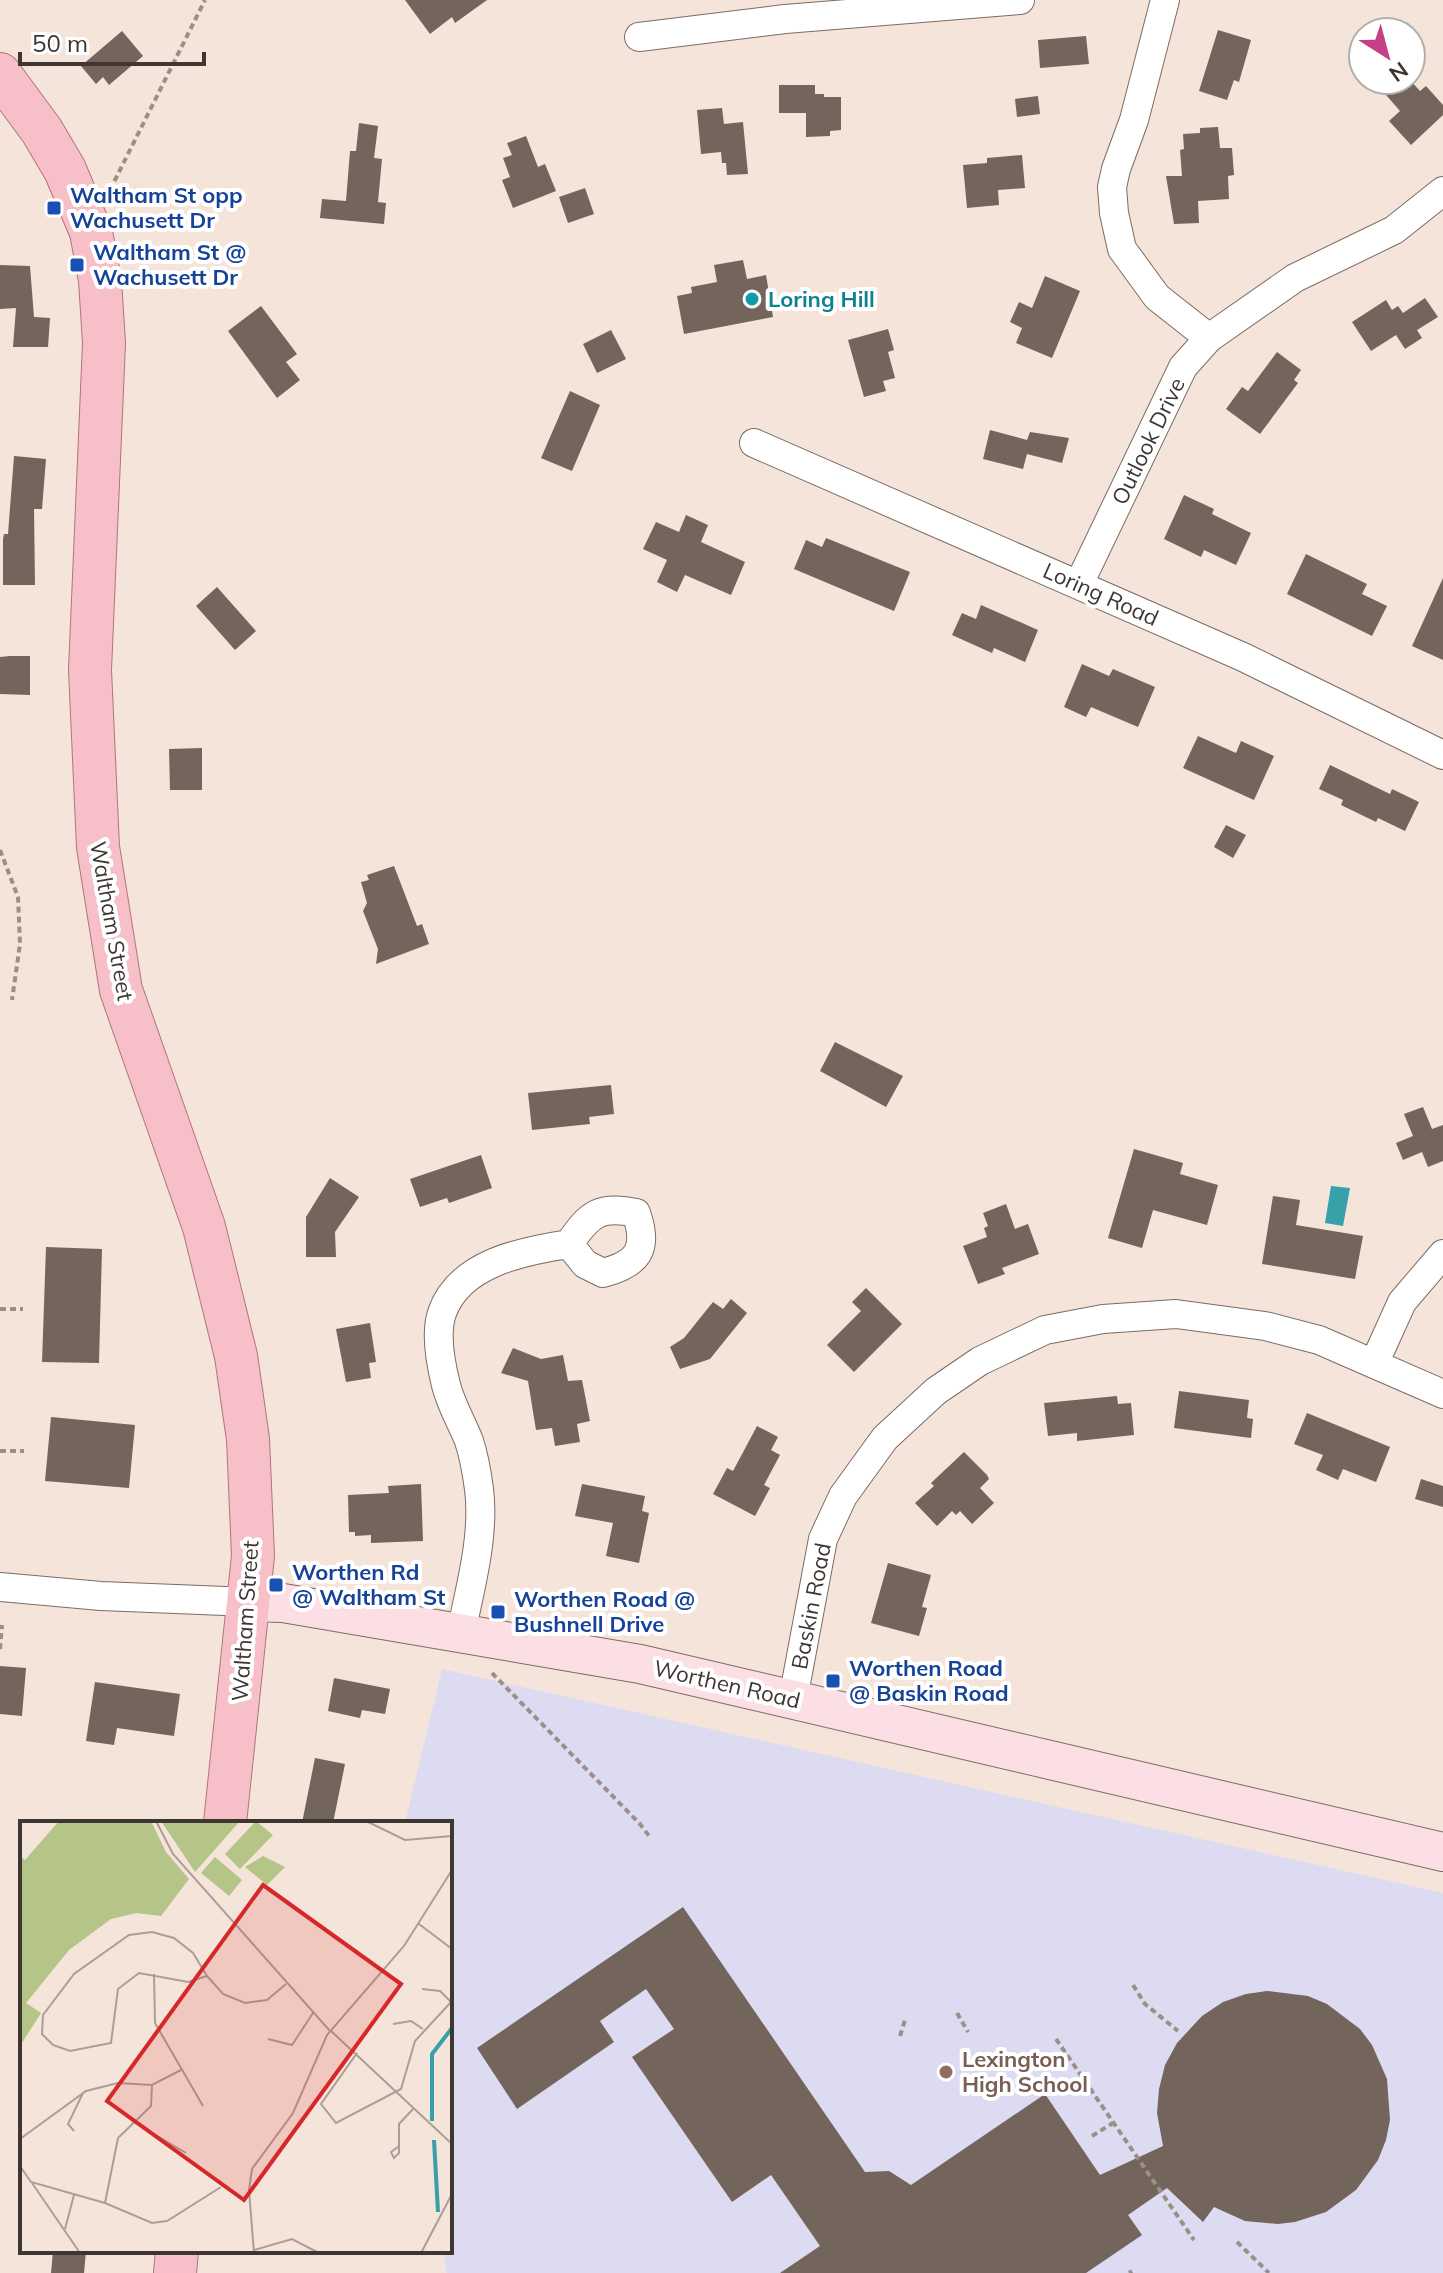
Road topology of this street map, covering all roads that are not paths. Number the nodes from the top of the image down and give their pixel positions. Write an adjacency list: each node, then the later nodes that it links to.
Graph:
1 (1020, 0): 3 (street)
2 (1165, 0): 6 (street)
3 (639, 37)
4 (0, 74): 15 (main road, Waltham Street)
5 (1443, 191): 6 (street, Outlook Drive)
6 (1209, 338): 8 (street, Outlook Drive)
7 (754, 443): 8 (street, Loring Road)
8 (1079, 584): 9 (street, Loring Road)
9 (1443, 755)
10 (569, 1244): 16 (street)
11 (1443, 1254): 12 (street)
12 (1374, 1364): 13 (street, Baskin Road); 17 (street, Baskin Road)
13 (1443, 1394)
14 (0, 1587): 15 (street, Worthen Road)
15 (250, 1602): 16 (main road, Worthen Road); 18 (main road, Waltham Street)
16 (461, 1633): 17 (main road, Worthen Road)
17 (793, 1699): 19 (main road, Worthen Road)
18 (225, 1821)
19 (1443, 1852)
20 (177, 2253): 21 (main road)
21 (175, 2273)

